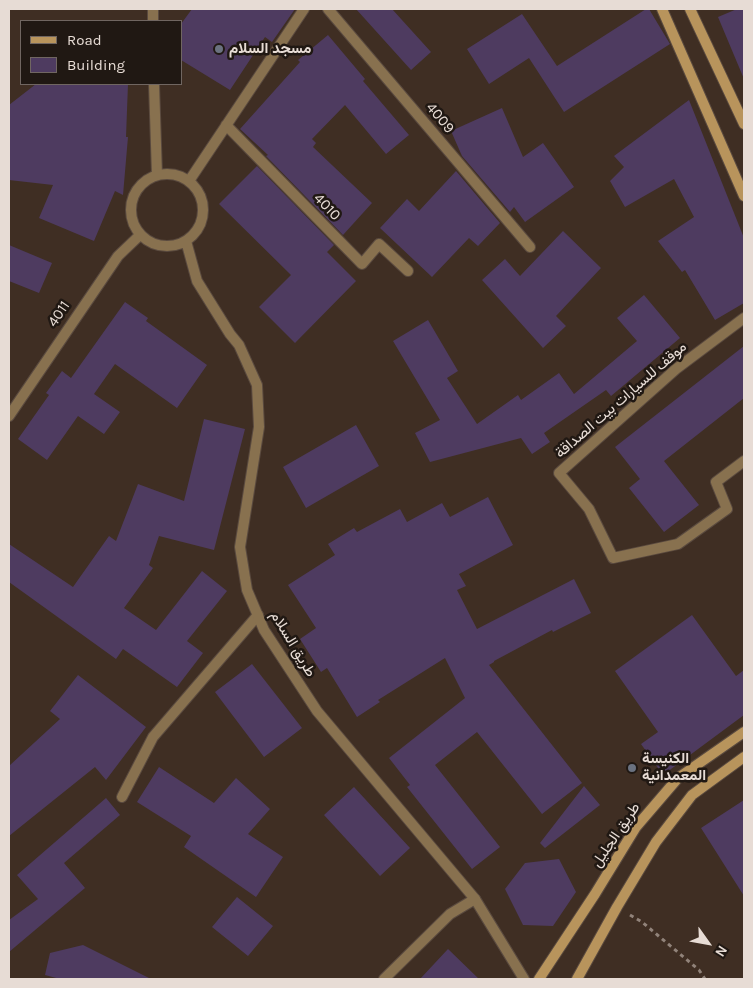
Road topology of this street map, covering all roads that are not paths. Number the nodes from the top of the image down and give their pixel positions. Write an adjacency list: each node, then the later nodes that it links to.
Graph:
1 (304, 9): 7 (street)
2 (328, 9): 13 (street, 4009)
3 (662, 9): 10 (street)
4 (690, 9): 6 (street)
5 (154, 85): 8 (street)
6 (744, 124)
7 (226, 125): 9 (street); 14 (street, 4010)
8 (157, 175): 9 (street); 11 (street)
9 (189, 181): 12 (street)
10 (744, 196)
11 (140, 235): 12 (street); 16 (street, 4011)
12 (186, 241): 18 (street, طريق السلام)
13 (530, 246)
14 (408, 271)
15 (744, 318): 17 (street, موقف للسيارات بيت الصداقة)
16 (9, 416)
17 (744, 462)
18 (258, 615): 21 (street); 22 (street, طريق السلام)
19 (744, 732): 25 (street, طريق الجليل)
20 (744, 757): 26 (street)
21 (122, 797)
22 (475, 899): 23 (street); 24 (street, طريق السلام)
23 (384, 979)
24 (524, 979)
25 (539, 979)
26 (577, 979)

